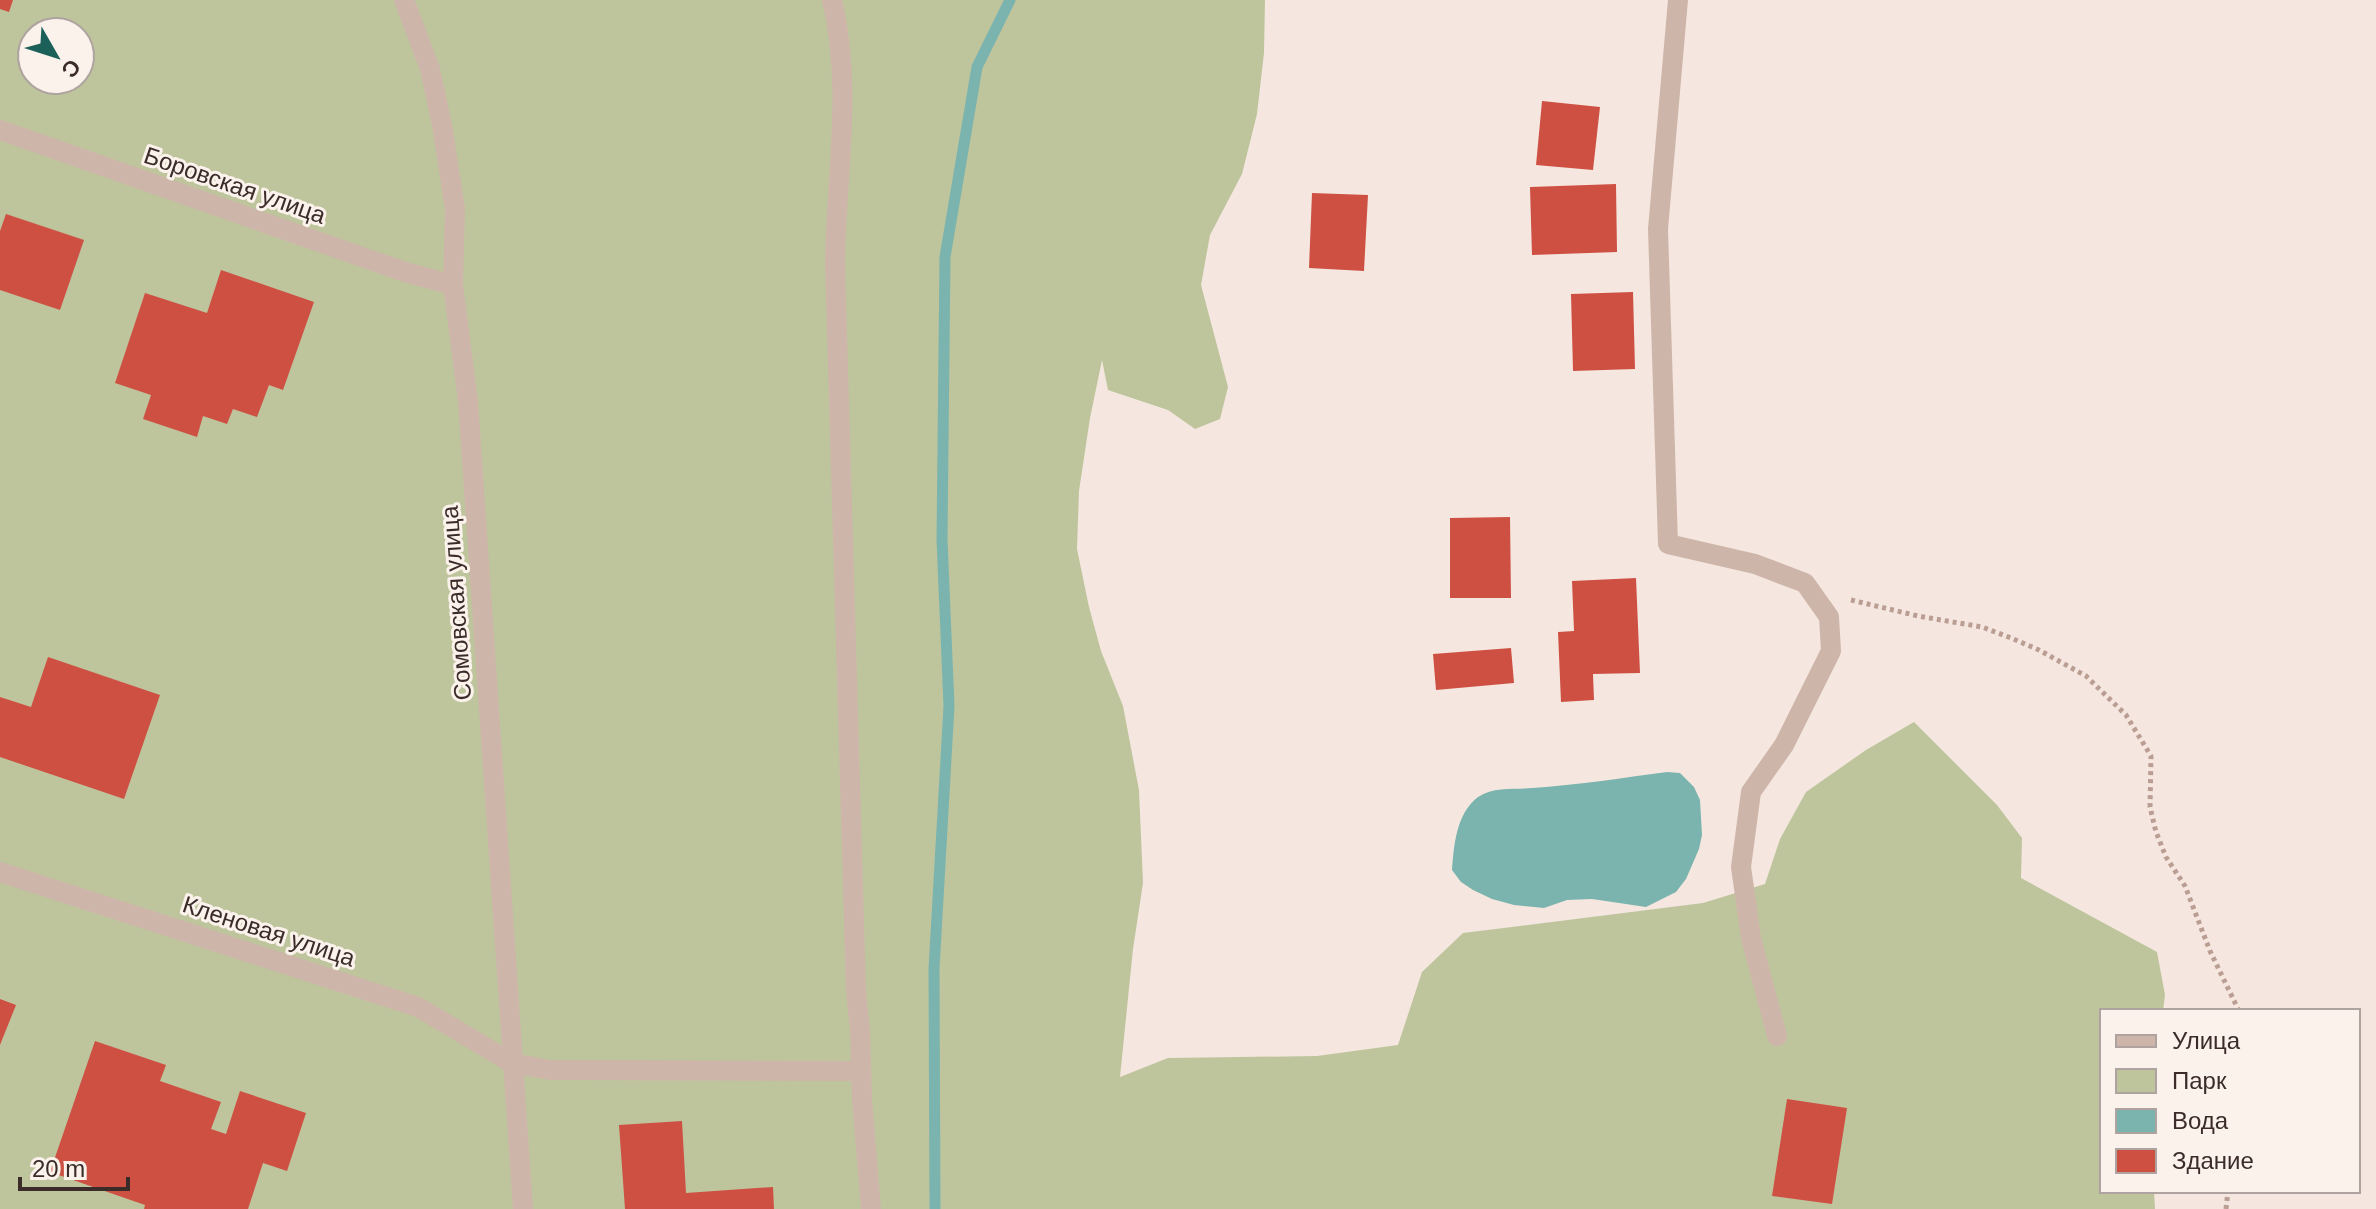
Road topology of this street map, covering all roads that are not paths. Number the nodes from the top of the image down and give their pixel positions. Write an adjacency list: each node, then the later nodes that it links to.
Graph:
1 (404, 0): 5 (street, Сомовская улица)
2 (832, 0): 9 (street)
3 (1678, 0): 7 (street)
4 (0, 130): 5 (street, Боровская улица)
5 (453, 285): 8 (street, Сомовская улица)
6 (0, 872): 8 (street, Кленовая улица)
7 (1777, 1036)
8 (512, 1063): 9 (street); 10 (street, Сомовская улица)
9 (860, 1071): 11 (street)
10 (523, 1209)
11 (871, 1209)

